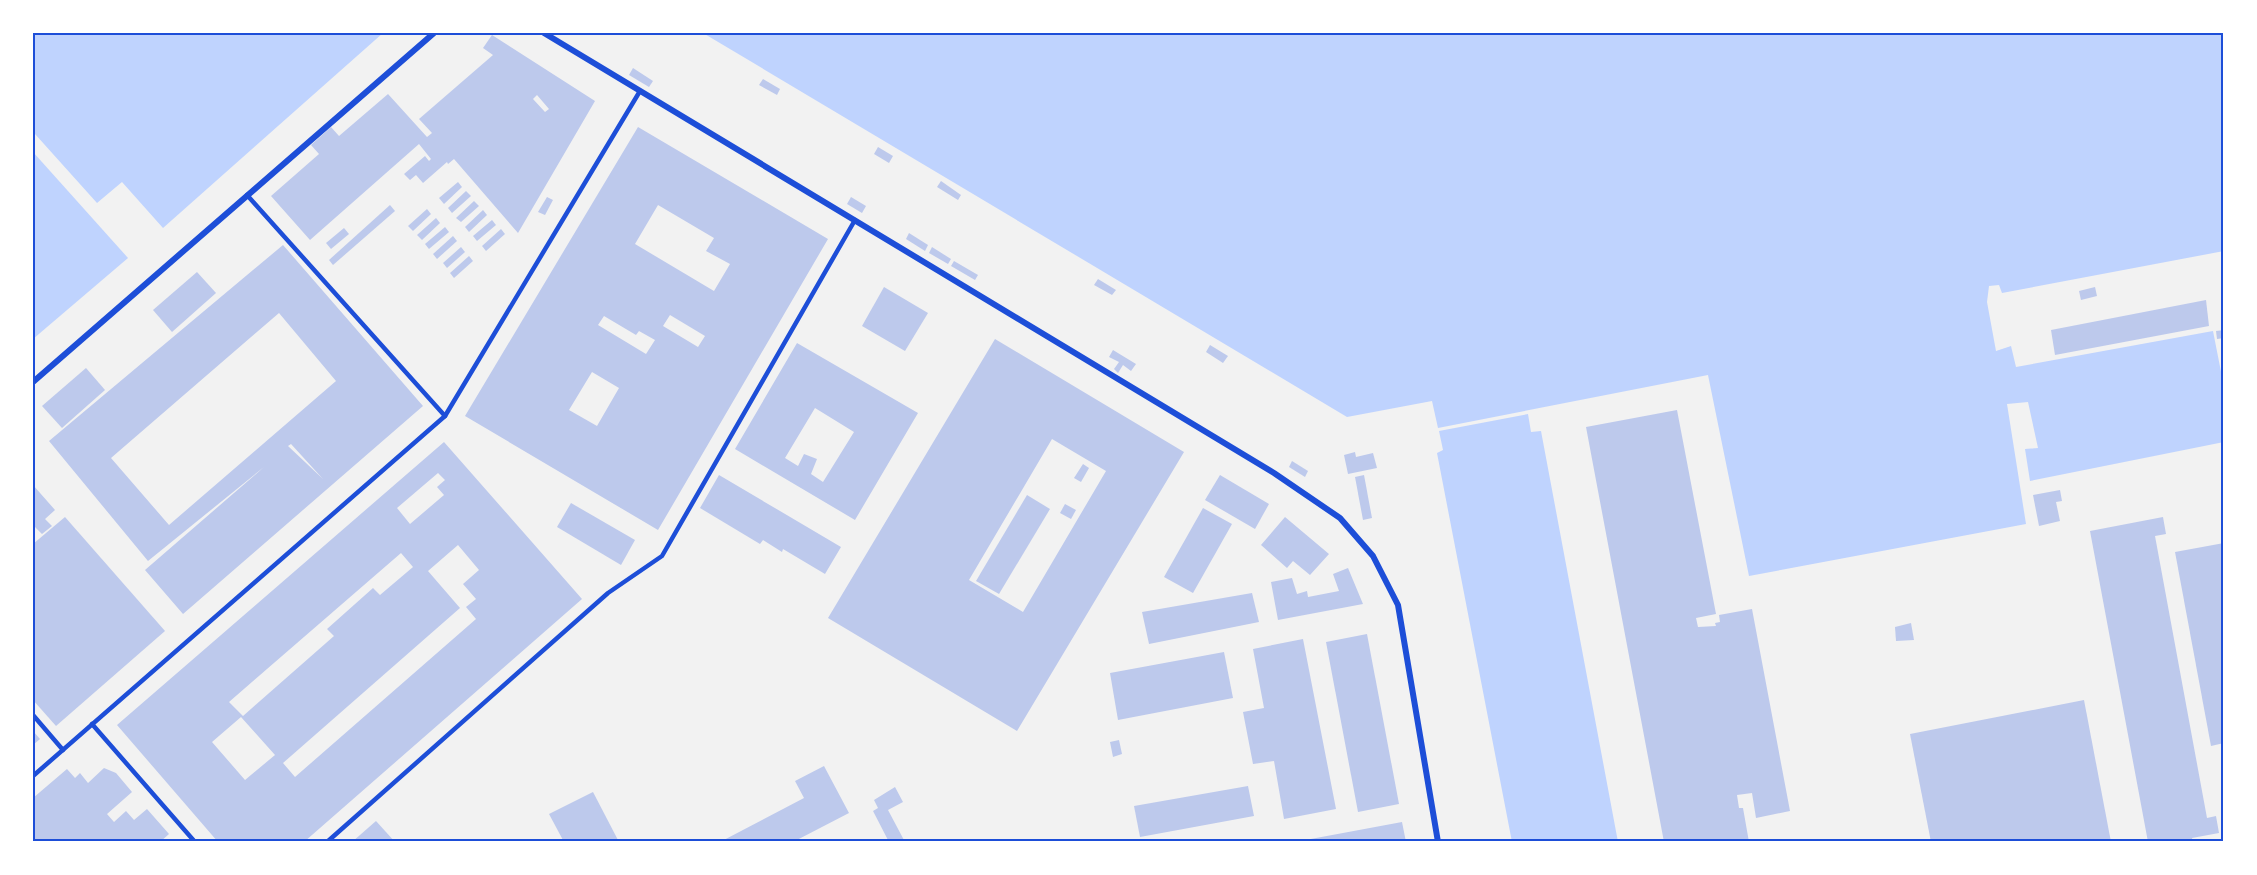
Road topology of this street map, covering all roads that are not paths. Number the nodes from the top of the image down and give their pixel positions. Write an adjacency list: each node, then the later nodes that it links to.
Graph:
1 (434, 33): 4 (street)
2 (544, 33): 3 (street)
3 (640, 91): 5 (street); 7 (lane)
4 (247, 195): 6 (street); 7 (lane)
5 (855, 220): 13 (lane); 14 (street)
6 (33, 382)
7 (445, 416): 9 (lane)
8 (33, 715): 10 (lane)
9 (92, 724): 10 (lane); 12 (lane)
10 (63, 750): 11 (lane)
11 (33, 776)
12 (195, 842)
13 (327, 842)
14 (1438, 842)

